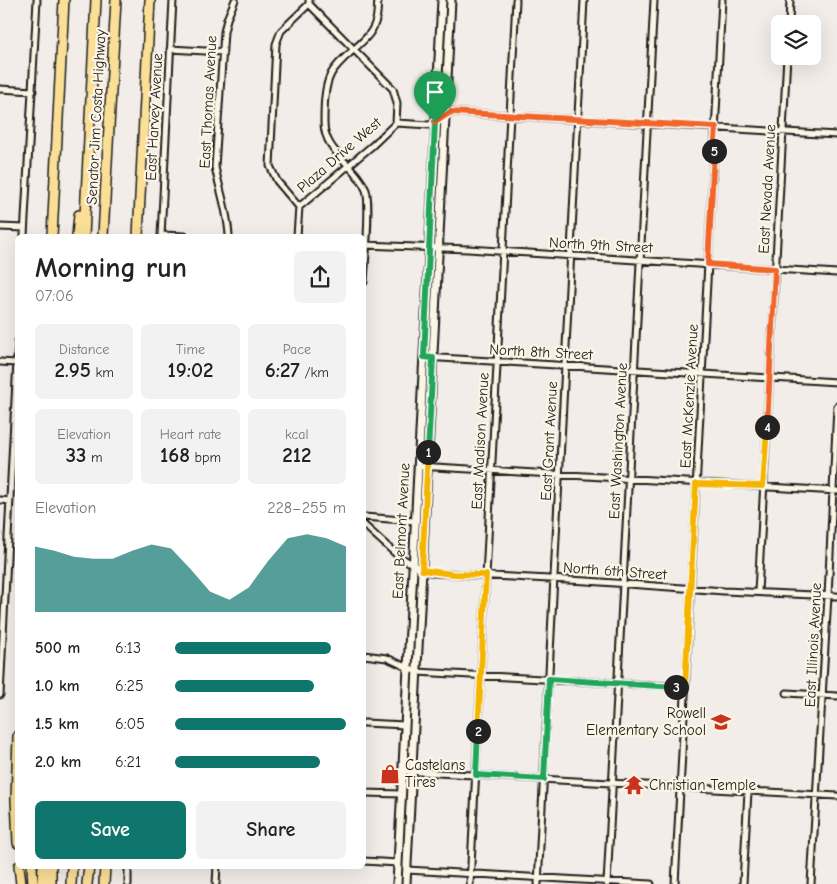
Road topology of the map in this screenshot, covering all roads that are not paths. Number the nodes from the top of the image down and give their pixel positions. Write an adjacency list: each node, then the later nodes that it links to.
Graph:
1 (37, 0): 23 (street)
2 (64, 0): 24 (highway)
3 (96, 0): 25 (highway, Senator Jim Costa Highway)
4 (116, 0): 45 (highway, Senator Jim Costa Highway)
5 (150, 0): 36 (highway)
6 (173, 0): 18 (street, East Harvey Avenue)
7 (236, 0): 20 (street, East Thomas Avenue)
8 (378, 0): 19 (street)
9 (442, 0): 29 (main road, East Belmont Avenue)
10 (451, 0): 26 (main road, East Belmont Avenue)
11 (516, 0): 27 (street, East Madison Avenue)
12 (584, 0): 28 (street, East Grant Avenue)
13 (654, 0): 31 (street, East Washington Avenue)
14 (722, 0): 32 (street, East McKenzie Avenue)
15 (790, 0): 17 (street)
16 (309, 2): 19 (street); 37 (street)
17 (789, 15)
18 (170, 49): 20 (street); 48 (street, East Harvey Avenue)
19 (354, 49): 30 (street); 35 (street)
20 (223, 52): 49 (street, East Thomas Avenue)
21 (786, 65): 33 (street, East Nevada Avenue)
22 (0, 89): 23 (street)
23 (33, 91): 39 (street)
24 (58, 112): 41 (highway); 42 (highway)
25 (90, 113): 43 (highway); 44 (highway, Senator Jim Costa Highway)
26 (445, 115): 27 (street); 29 (street); 54 (main road, East Belmont Avenue)
27 (510, 116): 28 (street); 55 (street, East Madison Avenue)
28 (578, 119): 31 (street); 56 (street, East Grant Avenue)
29 (435, 122): 30 (street); 53 (main road, East Belmont Avenue)
30 (396, 123): 35 (street, Plaza Drive West)
31 (647, 124): 32 (street); 57 (street, East Washington Avenue)
32 (716, 127): 33 (street); 58 (street, East McKenzie Avenue)
33 (782, 132): 34 (street); 59 (street, East Nevada Avenue)
34 (837, 135)
35 (348, 166): 37 (street, Plaza Drive West); 51 (street)
36 (142, 182): 46 (highway); 47 (highway)
37 (299, 207): 50 (street)
38 (0, 227): 39 (street)
39 (24, 228): 40 (street)
40 (24, 234)
41 (46, 234)
42 (52, 234)
43 (77, 234)
44 (84, 234)
45 (104, 234)
46 (138, 234)
47 (144, 234)
48 (161, 234)
49 (229, 234)
50 (298, 234)
51 (366, 234)
52 (366, 245): 53 (street, North 9th Street)
53 (429, 248): 54 (street, North 9th Street); 61 (main road, East Belmont Avenue)
54 (438, 249): 55 (street, North 9th Street); 62 (main road, East Belmont Avenue)
55 (503, 252): 56 (street, North 9th Street); 63 (street, East Madison Avenue)
56 (571, 256): 57 (street, North 9th Street); 66 (street, East Grant Avenue)
57 (640, 260): 58 (street, North 9th Street); 67 (street, East Washington Avenue)
58 (708, 264): 59 (street, North 9th Street); 68 (street, East McKenzie Avenue)
59 (775, 269): 60 (street, North 9th Street); 69 (street, East Nevada Avenue)
60 (837, 273)
61 (424, 357): 62 (street, North 8th Street); 73 (main road, East Belmont Avenue)
62 (433, 358): 63 (street, North 8th Street); 74 (main road, East Belmont Avenue)
63 (497, 361): 66 (street, North 8th Street); 75 (street, East Madison Avenue)
64 (0, 362): 65 (street)
65 (15, 363)
66 (565, 366): 67 (street, North 8th Street); 76 (street, East Grant Avenue)
67 (634, 370): 68 (street, North 8th Street); 77 (street, East Washington Avenue)
68 (702, 374): 69 (street, North 8th Street); 78 (street, East McKenzie Avenue)
69 (770, 378): 70 (street, North 8th Street); 79 (street, East Nevada Avenue)
70 (837, 382)
71 (15, 386): 82 (street)
72 (837, 406): 80 (street, East Illinois Avenue)
73 (418, 466): 74 (street); 84 (main road, East Belmont Avenue)
74 (427, 467): 75 (street); 87 (main road, East Belmont Avenue)
75 (492, 470): 76 (street); 88 (street, East Madison Avenue)
76 (559, 475): 77 (street); 89 (street, East Grant Avenue)
77 (628, 480): 78 (street); 90 (street, East Washington Avenue)
78 (696, 484): 79 (street); 91 (street, East McKenzie Avenue)
79 (763, 486): 80 (street); 92 (street, East Nevada Avenue)
80 (835, 491): 93 (street, East Illinois Avenue)
81 (0, 500): 82 (street)
82 (10, 500): 95 (street)
83 (366, 517): 84 (street)
84 (415, 520): 86 (main road, East Belmont Avenue)
85 (366, 527): 86 (street)
86 (413, 565): 87 (street); 97 (main road, East Belmont Avenue)
87 (422, 570): 88 (street, North 6th Street); 98 (main road, East Belmont Avenue)
88 (486, 575): 89 (street, North 6th Street); 99 (street, East Madison Avenue)
89 (554, 579): 90 (street, North 6th Street); 100 (street, East Grant Avenue)
90 (623, 584): 91 (street, North 6th Street); 101 (street, East Washington Avenue)
91 (691, 589): 92 (street, North 6th Street); 102 (street, East McKenzie Avenue)
92 (758, 592): 93 (street, North 6th Street)
93 (828, 596): 94 (street, North 6th Street); 105 (street, East Illinois Avenue)
94 (837, 596)
95 (1, 636): 104 (street)
96 (366, 655): 97 (street)
97 (407, 667): 98 (street); 108 (main road, East Belmont Avenue)
98 (417, 672): 99 (street); 110 (main road, East Belmont Avenue)
99 (481, 676): 100 (street); 111 (street, East Madison Avenue)
100 (549, 679): 101 (street); 112 (street, East Grant Avenue)
101 (617, 683): 102 (street); 113 (street, East Washington Avenue)
102 (685, 687): 114 (street, East McKenzie Avenue)
103 (787, 693): 105 (street)
104 (0, 695)
105 (822, 695): 106 (street); 118 (street, East Illinois Avenue)
106 (837, 696)
107 (366, 723): 108 (street)
108 (405, 725): 109 (main road, East Belmont Avenue)
109 (403, 771): 110 (street); 117 (main road, East Belmont Avenue)
110 (412, 771): 111 (street); 120 (main road, East Belmont Avenue)
111 (476, 775): 112 (street); 135 (street, East Madison Avenue)
112 (544, 779): 113 (street); 136 (street, East Grant Avenue)
113 (612, 783): 114 (street); 137 (street, East Washington Avenue)
114 (680, 787): 115 (street); 153 (street, East McKenzie Avenue)
115 (748, 791): 118 (street); 154 (street)
116 (366, 792): 117 (street)
117 (402, 794): 120 (main road); 122 (main road, East Belmont Avenue)
118 (816, 795): 119 (street); 155 (street, East Illinois Avenue)
119 (837, 796)
120 (408, 837): 134 (main road, East Belmont Avenue)
121 (366, 861): 122 (street)
122 (398, 862): 149 (main road, East Belmont Avenue)
123 (19, 869): 138 (highway)
124 (24, 869): 139 (highway)
125 (32, 869): 140 (highway)
126 (43, 869): 141 (highway)
127 (51, 869): 142 (highway)
128 (72, 869): 143 (highway)
129 (83, 869): 144 (highway)
130 (89, 869): 145 (highway)
131 (105, 869): 146 (highway)
132 (128, 869): 147 (street)
133 (217, 869): 148 (street)
134 (407, 870): 135 (street); 150 (main road, East Belmont Avenue)
135 (470, 874): 136 (street); 151 (street, East Madison Avenue)
136 (538, 881): 137 (street)
137 (607, 883): 152 (street)
138 (21, 884)
139 (25, 884)
140 (33, 884)
141 (42, 884)
142 (51, 884)
143 (71, 884)
144 (82, 884)
145 (87, 884)
146 (104, 884)
147 (128, 884)
148 (216, 884)
149 (397, 884)
150 (406, 884)
151 (470, 884)
152 (651, 884)
153 (675, 884)
154 (744, 884)
155 (811, 884)

